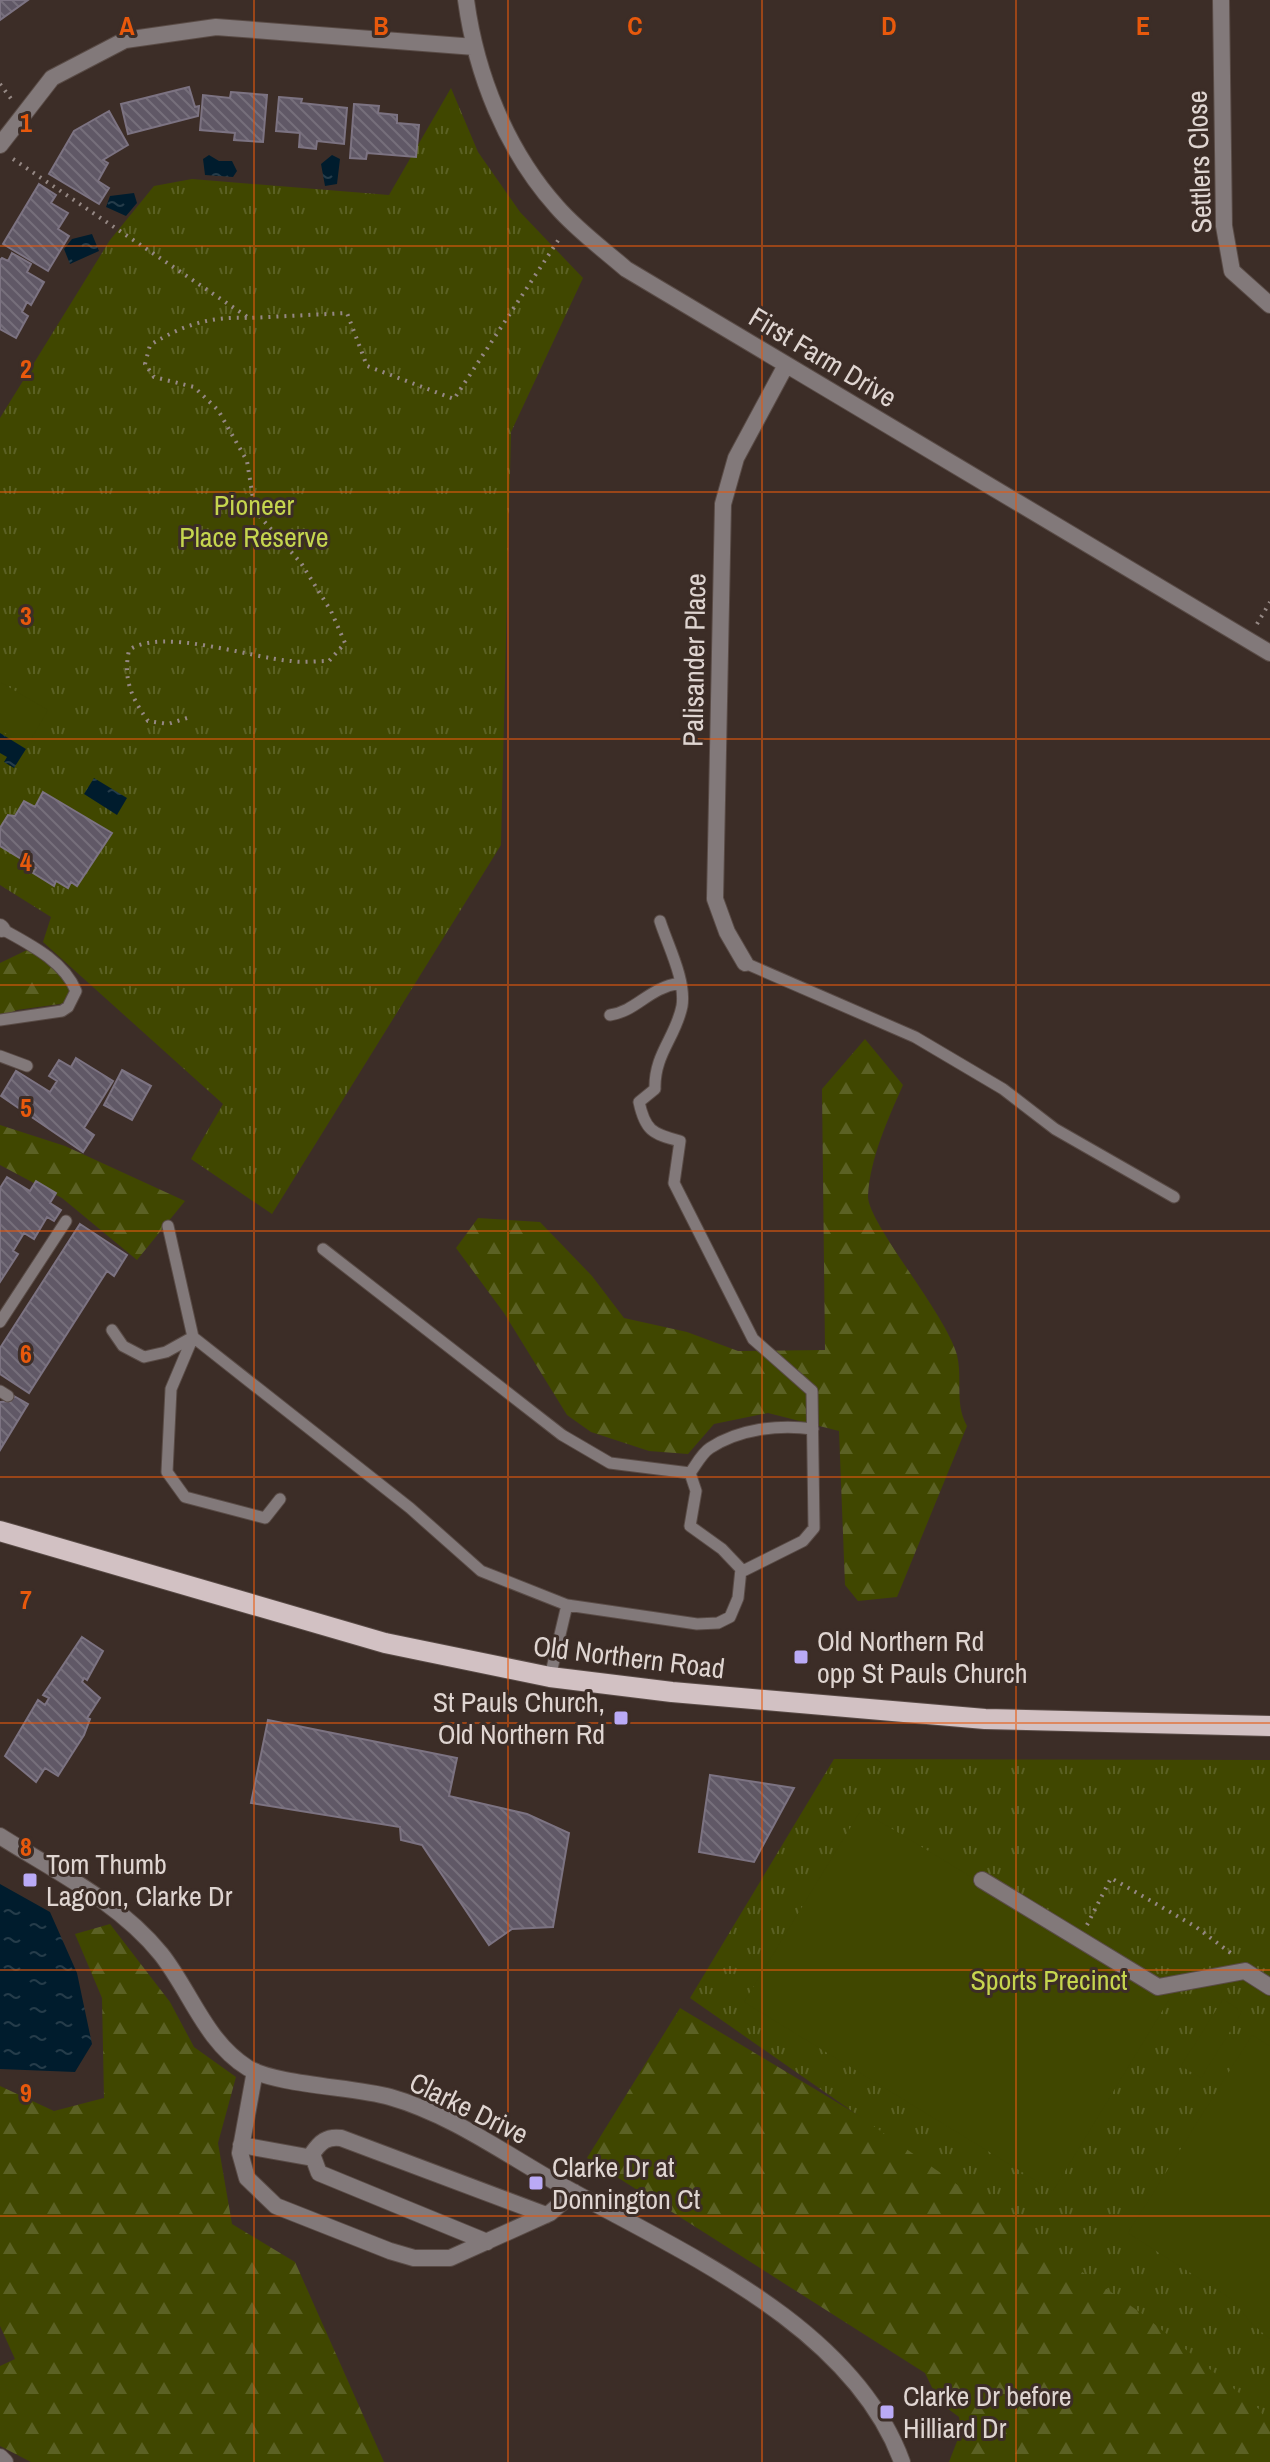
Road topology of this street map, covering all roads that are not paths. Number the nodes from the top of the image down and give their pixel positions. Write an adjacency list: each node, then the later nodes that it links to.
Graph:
1 (466, 0): 3 (street, First Farm Drive)
2 (1221, 0): 5 (street, Settlers Close)
3 (475, 47): 4 (street); 6 (street, First Farm Drive)
4 (0, 148)
5 (1270, 305)
6 (786, 365): 7 (street, First Farm Drive); 10 (street, Palisander Place)
7 (1270, 653)
8 (660, 921): 11 (lane)
9 (1, 928): 13 (lane)
10 (745, 963): 16 (lane)
11 (680, 983): 12 (lane); 23 (lane)
12 (610, 1015)
13 (0, 1020)
14 (0, 1056): 15 (lane)
15 (27, 1066)
16 (1174, 1197)
17 (66, 1221): 20 (lane)
18 (168, 1226): 22 (lane)
19 (323, 1249): 24 (lane)
20 (0, 1322)
21 (112, 1330): 22 (lane)
22 (193, 1337): 25 (lane); 28 (lane)
23 (813, 1429): 24 (lane); 27 (lane)
24 (690, 1473): 27 (lane)
25 (280, 1499)
26 (0, 1531): 29 (main road, Old Northern Road)
27 (741, 1572): 28 (lane)
28 (567, 1605): 29 (lane)
29 (550, 1677): 30 (main road, Old Northern Road)
30 (1270, 1726)
31 (0, 1836): 34 (street, Clarke Drive)
32 (982, 1880): 33 (street)
33 (1270, 1987)
34 (255, 2071): 35 (street); 37 (street, Clarke Drive)
35 (241, 2145): 36 (street); 39 (street)
36 (313, 2158): 38 (street); 39 (street)
37 (574, 2192): 38 (street); 42 (street, Clarke Drive)
38 (546, 2215): 39 (street)
39 (487, 2242)
40 (0, 2457): 41 (street)
41 (5, 2462)
42 (902, 2462)

